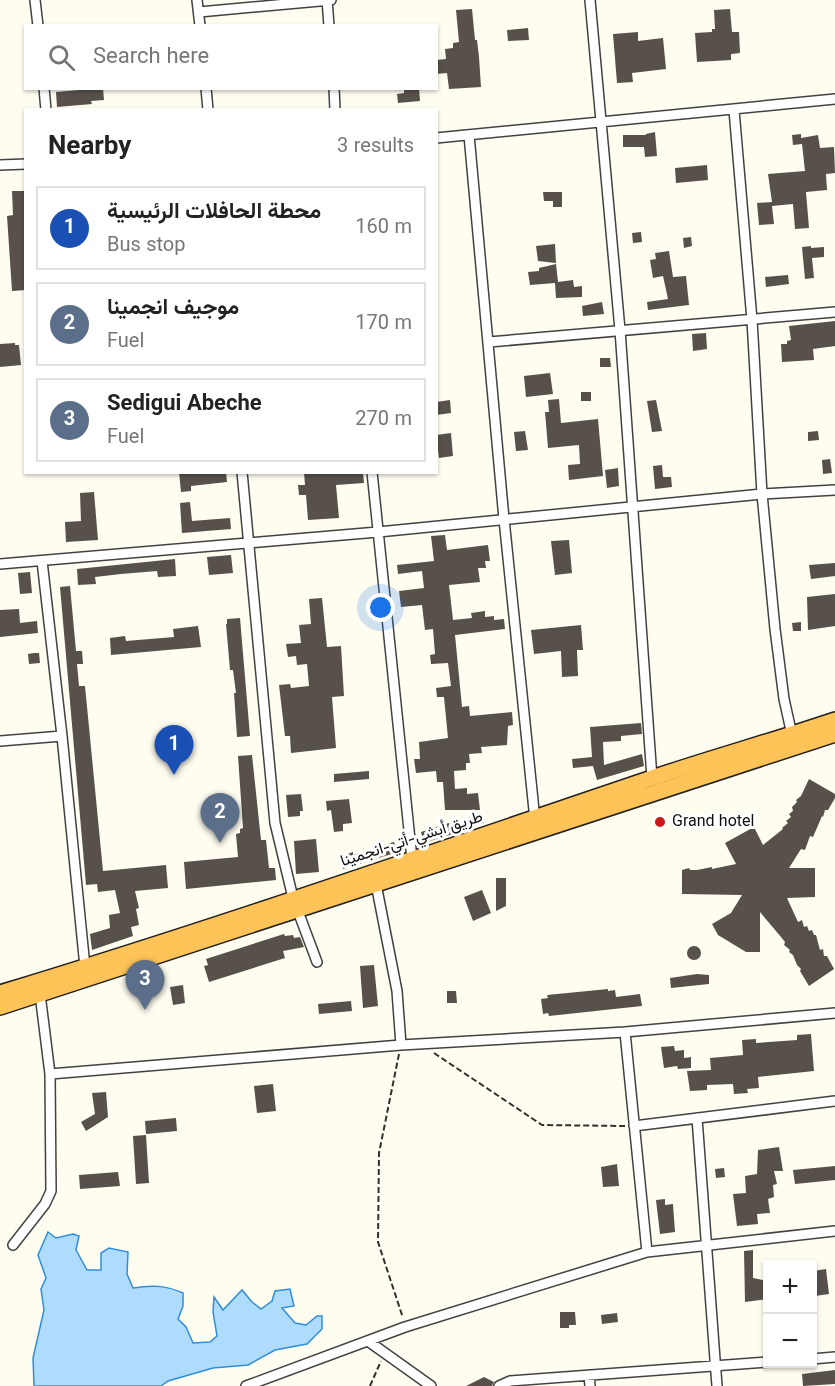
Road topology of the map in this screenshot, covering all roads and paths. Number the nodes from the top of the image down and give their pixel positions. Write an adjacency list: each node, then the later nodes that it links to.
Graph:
1 (35, 0): 6 (street)
2 (197, 0): 5 (street)
3 (328, 0): 5 (street); 8 (street)
4 (590, 0): 17 (street)
5 (199, 12): 7 (street)
6 (38, 24)
7 (200, 24)
8 (329, 24)
9 (44, 90): 13 (street)
10 (206, 90): 14 (street)
11 (334, 90): 15 (street)
12 (835, 99): 16 (street)
13 (46, 108)
14 (208, 108)
15 (336, 108)
16 (734, 110): 17 (street); 23 (street)
17 (600, 124): 18 (street); 24 (street)
18 (468, 135): 19 (street); 25 (street)
19 (438, 138)
20 (24, 164): 21 (street)
21 (0, 165)
22 (835, 312): 23 (street)
23 (752, 320): 24 (street); 29 (street)
24 (620, 330): 25 (street); 30 (street)
25 (489, 342): 31 (street)
26 (242, 474): 33 (street)
27 (372, 474): 32 (street)
28 (835, 490): 29 (street)
29 (762, 494): 30 (street); 38 (street)
30 (633, 507): 31 (street); 41 (street)
31 (504, 519): 32 (street); 42 (street)
32 (378, 532): 33 (street); 43 (street)
33 (248, 543): 34 (street); 45 (street)
34 (42, 561): 35 (street); 39 (street)
35 (0, 564)
36 (835, 720): 38 (highway, طريق أبشي-أتي-انجمينا)
37 (835, 734): 42 (highway)
38 (792, 735): 41 (highway, طريق أبشي-أتي-انجمينا)
39 (62, 736): 40 (street); 48 (street)
40 (0, 741)
41 (652, 778): 42 (highway, طريق أبشي-أتي-انجمينا)
42 (536, 825): 43 (highway, طريق أبشي-أتي-انجمينا); 44 (highway)
43 (412, 859): 45 (highway, طريق أبشي-أتي-انجمينا)
44 (376, 884): 45 (highway); 54 (street)
45 (295, 904): 46 (highway); 47 (street)
46 (175, 944): 48 (highway); 50 (highway)
47 (317, 962)
48 (85, 967): 49 (highway)
49 (0, 993)
50 (39, 994): 51 (highway); 56 (street)
51 (0, 1007)
52 (835, 1013): 53 (street)
53 (625, 1032): 55 (street); 59 (street)
54 (400, 1045): 55 (street); 56 (street); 64 (path)
55 (422, 1045): 59 (path)
56 (50, 1074): 62 (street)
57 (835, 1101): 58 (street)
58 (697, 1118): 59 (street); 61 (street)
59 (634, 1126): 63 (street)
60 (835, 1231): 61 (street)
61 (708, 1244): 63 (street); 70 (street)
62 (13, 1245)
63 (647, 1252): 64 (street)
64 (405, 1327): 65 (street)
65 (368, 1341): 66 (street); 72 (street)
66 (384, 1353): 73 (path); 74 (street)
67 (835, 1358): 68 (street)
68 (817, 1359)
69 (763, 1362): 70 (street)
70 (715, 1366): 71 (street); 77 (street)
71 (589, 1375): 75 (street); 76 (street)
72 (246, 1386)
73 (370, 1386)
74 (430, 1386)
75 (499, 1386)
76 (590, 1386)
77 (717, 1386)

